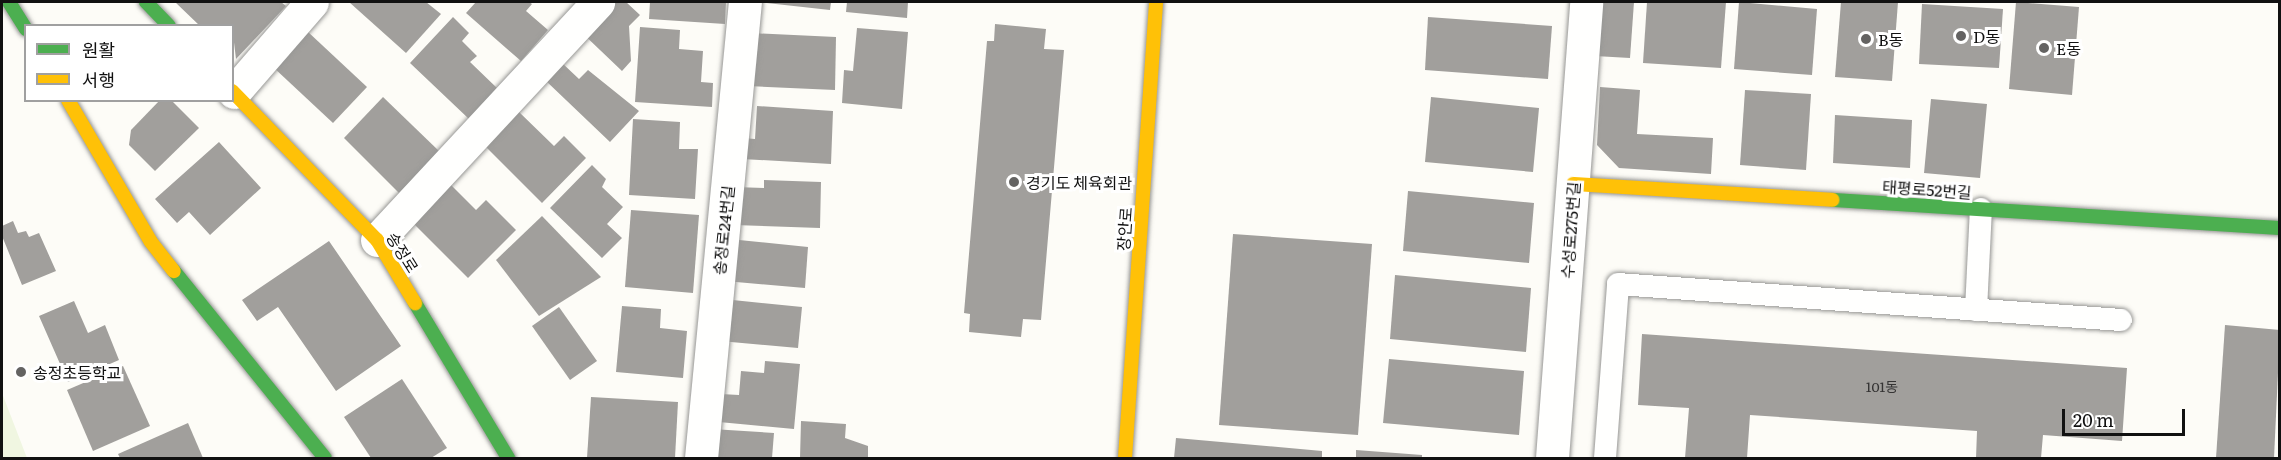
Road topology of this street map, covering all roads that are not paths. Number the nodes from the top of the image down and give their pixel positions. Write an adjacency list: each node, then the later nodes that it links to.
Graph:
1 (9, 2): 10 (main road)
2 (17, 2): 10 (main road)
3 (146, 2): 9 (main road)
4 (312, 2): 11 (street)
5 (598, 2): 17 (street)
6 (745, 2): 22 (street, 송정로24번길)
7 (1156, 2): 23 (main road, 장안로)
8 (1586, 2): 14 (street, 수성로275번길)
9 (167, 24)
10 (23, 25)
11 (234, 91)
12 (234, 93): 17 (main road, 송정로)
13 (69, 102): 20 (main road)
14 (1573, 184): 15 (main road, 태평로52번길); 24 (street, 수성로275번길)
15 (1980, 209): 16 (main road, 태평로52번길); 18 (lane)
16 (2280, 228)
17 (377, 240): 21 (main road, 송정로)
18 (1976, 310): 19 (lane); 25 (lane)
19 (2121, 320)
20 (325, 459)
21 (508, 459)
22 (700, 459)
23 (1125, 459)
24 (1552, 459)
25 (1605, 459)

